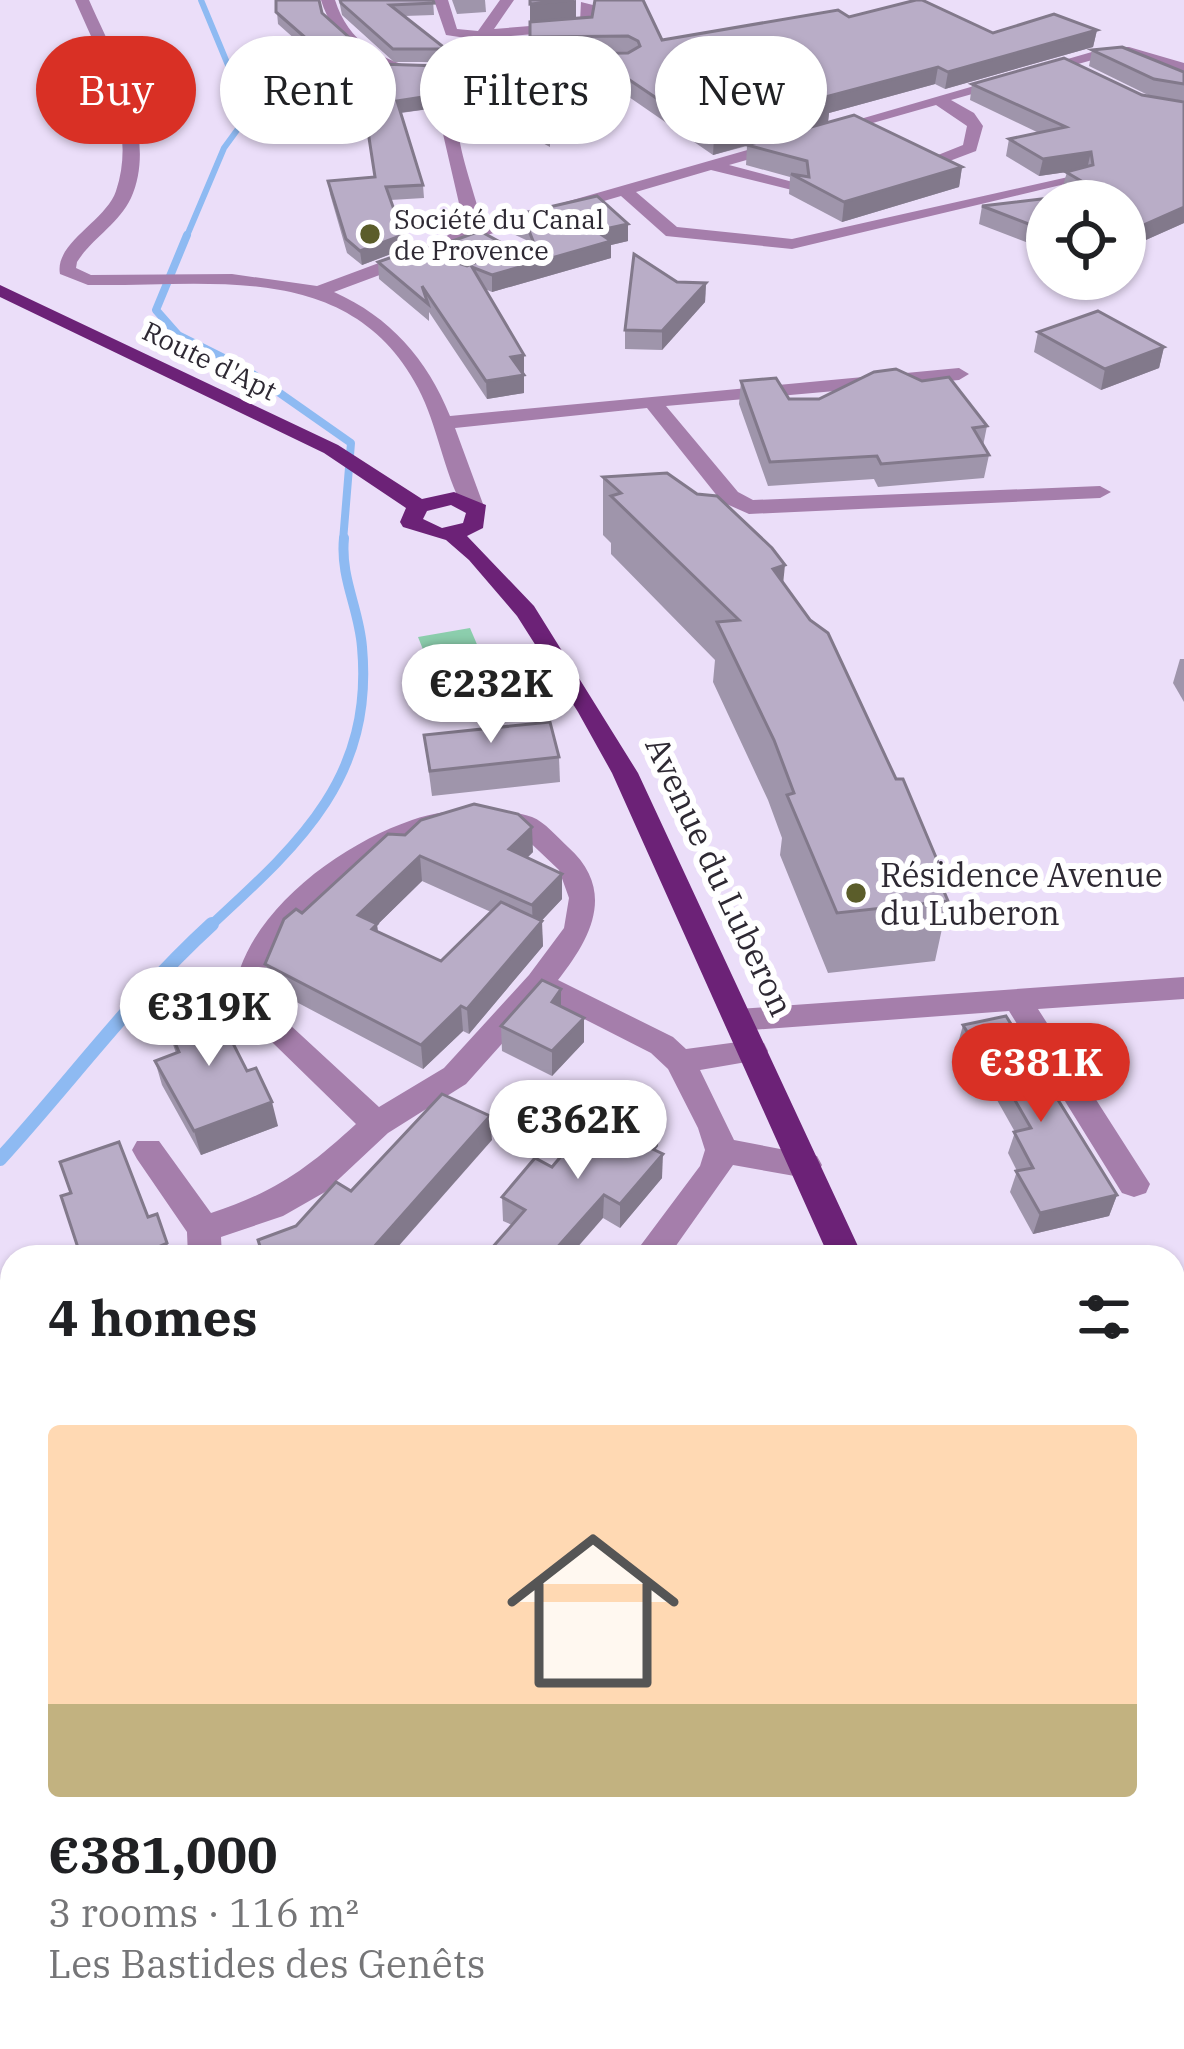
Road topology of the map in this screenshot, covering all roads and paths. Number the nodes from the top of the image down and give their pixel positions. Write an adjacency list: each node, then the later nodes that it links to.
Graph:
1 (82, 0): 21 (street)
2 (328, 0): 8 (street)
3 (441, 0): 6 (street)
4 (507, 0): 6 (street)
5 (586, 5): 6 (street)
6 (483, 35)
7 (1184, 68): 9 (street)
8 (420, 69)
9 (938, 99): 11 (street); 12 (street)
10 (453, 144): 17 (street)
11 (939, 160)
12 (714, 166): 14 (street); 15 (street)
13 (1080, 176): 15 (street)
14 (798, 189)
15 (625, 191): 16 (street)
16 (481, 231): 17 (street); 18 (street)
17 (453, 241): 19 (street)
18 (513, 244)
19 (412, 254): 20 (street); 21 (street)
20 (443, 267)
21 (324, 289): 25 (street)
22 (0, 290): 27 (main road, Route d'Apt)
23 (959, 374): 24 (street)
24 (652, 400): 25 (street); 26 (street)
25 (442, 422): 27 (street)
26 (1100, 491)
27 (455, 513): 31 (main road, Avenue du Luberon)
28 (538, 983): 33 (street); 34 (street); 34 (street)
29 (1184, 988): 30 (street)
30 (1017, 1000): 31 (street); 38 (street)
31 (738, 1020): 32 (main road, Avenue du Luberon)
32 (753, 1052): 33 (street); 37 (main road, Avenue du Luberon)
33 (680, 1061): 36 (street)
34 (377, 1124): 39 (street)
35 (148, 1150): 39 (street)
36 (722, 1150): 37 (street); 40 (street)
37 (806, 1165): 41 (main road, Avenue du Luberon)
38 (1133, 1184)
39 (204, 1243)
40 (659, 1245)
41 (841, 1245)

